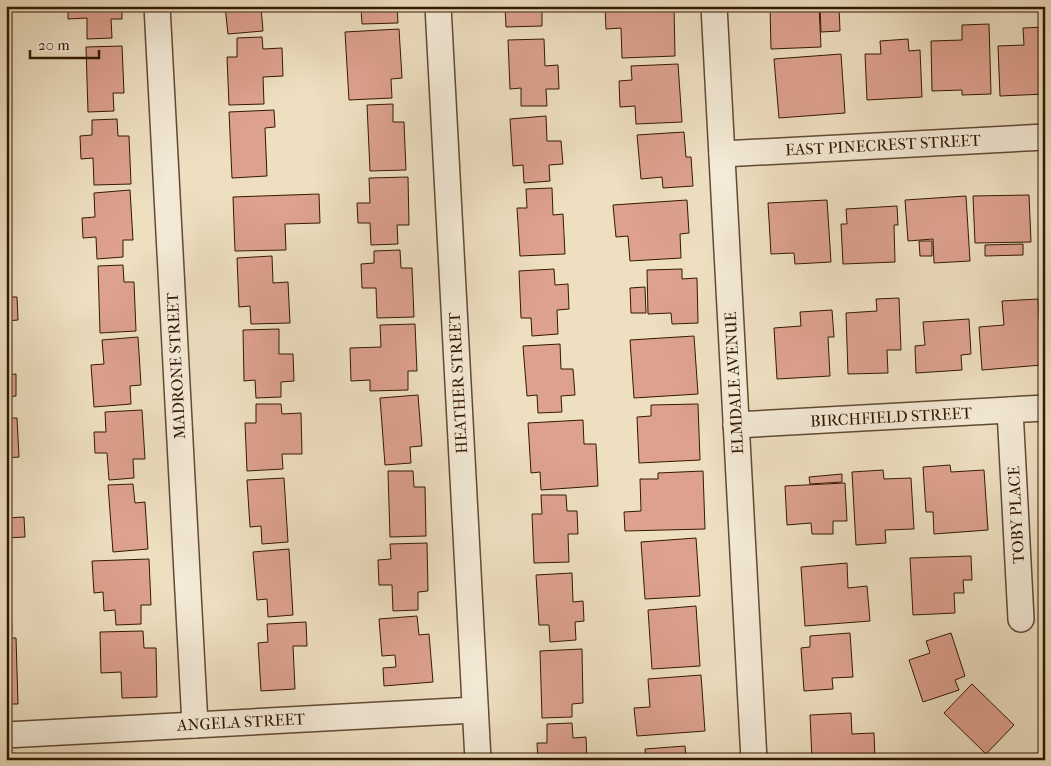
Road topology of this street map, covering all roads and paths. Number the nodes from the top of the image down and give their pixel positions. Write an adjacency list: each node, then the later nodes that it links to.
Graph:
1 (157, 6): 11 (street, MADRONE STREET)
2 (438, 6): 10 (street, HEATHER STREET)
3 (714, 6): 5 (street, ELMDALE AVENUE)
4 (1045, 137): 5 (street, EAST PINECREST STREET)
5 (722, 154): 8 (street, ELMDALE AVENUE)
6 (1045, 408): 7 (street, BIRCHFIELD STREET)
7 (1010, 410): 8 (street, BIRCHFIELD STREET); 9 (street, TOBY PLACE)
8 (736, 425): 14 (street, ELMDALE AVENUE)
9 (1021, 619)
10 (475, 710): 11 (street, ANGELA STREET); 13 (street, HEATHER STREET)
11 (195, 725): 12 (street, ANGELA STREET)
12 (6, 735)
13 (478, 760)
14 (754, 760)

